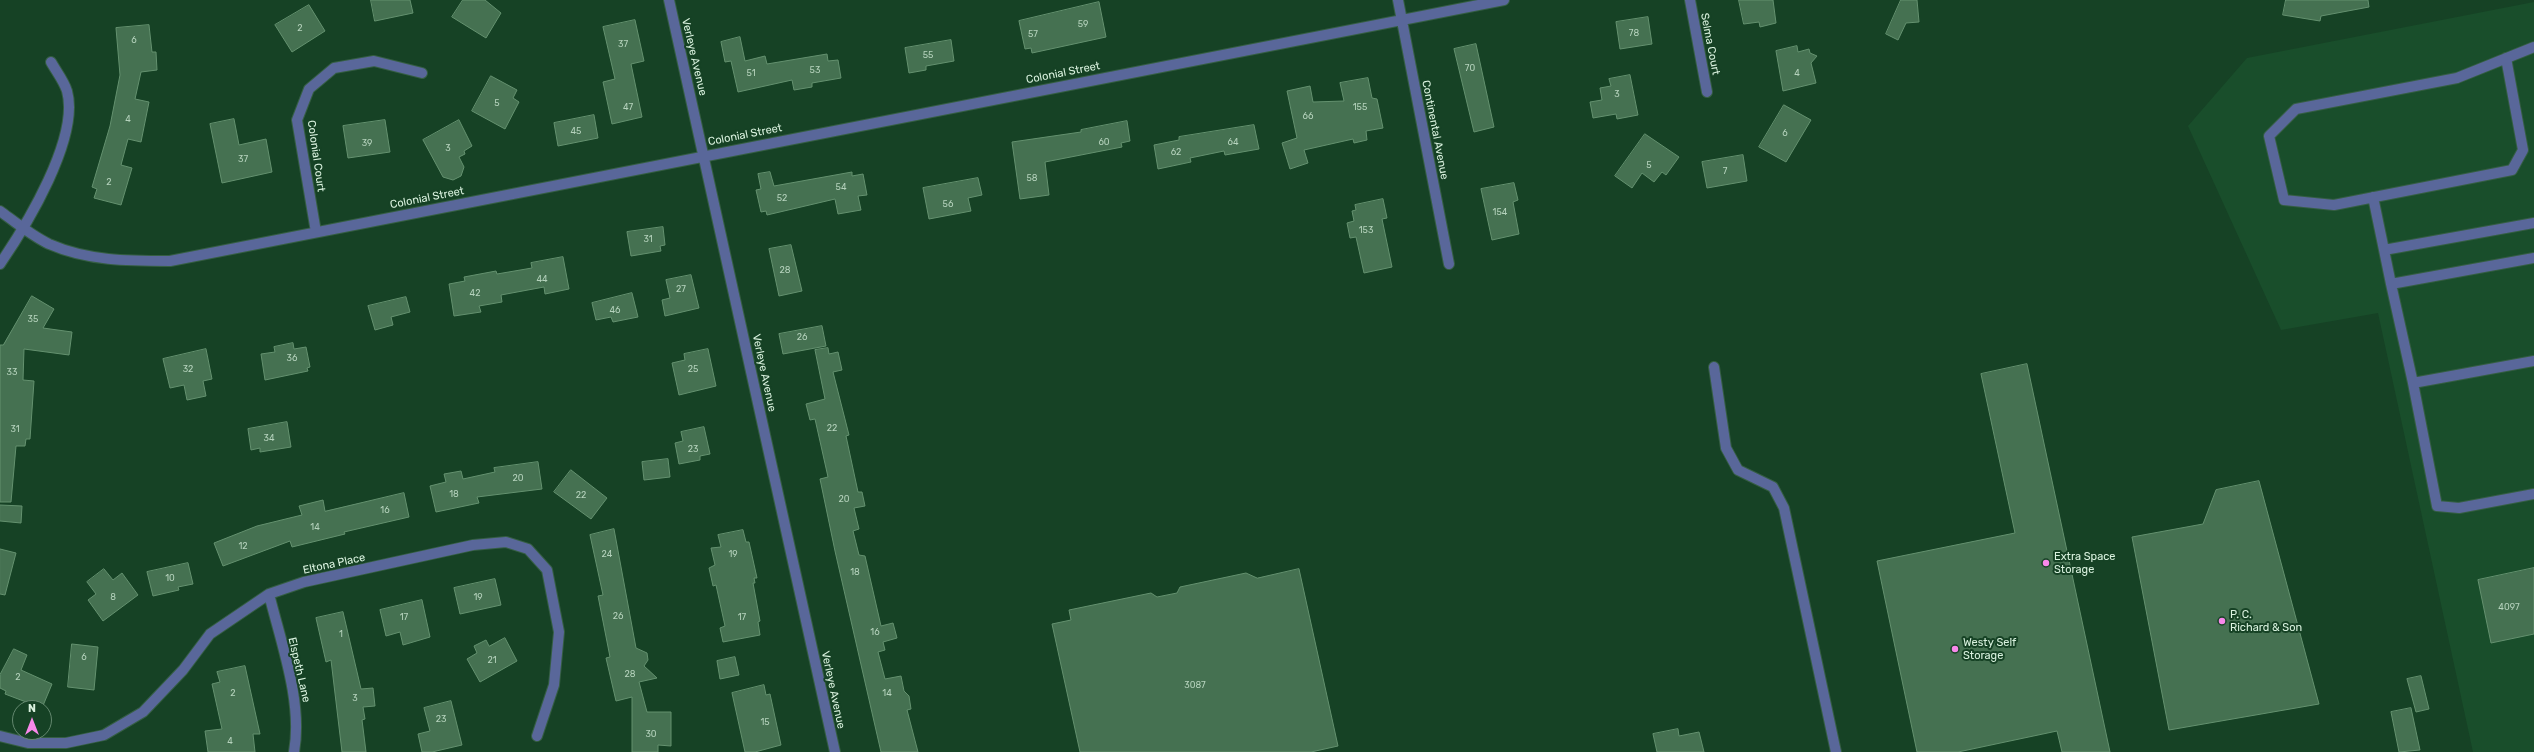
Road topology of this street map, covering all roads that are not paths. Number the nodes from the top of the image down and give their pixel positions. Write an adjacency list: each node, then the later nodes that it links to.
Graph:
1 (669, 0): 11 (street, Verleye Avenue)
2 (1398, 0): 5 (street, Continental Avenue)
3 (1504, 0): 5 (street, Colonial Street)
4 (1690, 0): 10 (street, Selma Court)
5 (1401, 20): 11 (street, Colonial Street); 20 (street, Continental Avenue)
6 (2534, 47): 7 (street)
7 (2506, 58): 12 (street); 12 (street)
8 (51, 62): 15 (street)
9 (422, 72): 16 (street, Colonial Court)
10 (1708, 92)
11 (703, 155): 16 (street, Colonial Street); 30 (street, Verleye Avenue)
12 (2373, 197): 17 (street)
13 (0, 212): 15 (street, Colonial Street)
14 (2534, 223): 17 (street)
15 (24, 228): 16 (street, Colonial Street); 19 (street)
16 (316, 232)
17 (2384, 250): 21 (street)
18 (2534, 258): 21 (street)
19 (0, 264)
20 (1449, 264)
21 (2391, 284): 24 (street)
22 (2534, 361): 24 (street)
23 (1714, 367): 31 (street)
24 (2413, 383): 25 (street)
25 (2534, 494)
26 (269, 594): 27 (street, Eltona Place); 28 (street, Eltona Place); 29 (street, Elspeth Lane)
27 (0, 736)
28 (537, 736)
29 (294, 752)
30 (835, 752)
31 (1836, 752)

